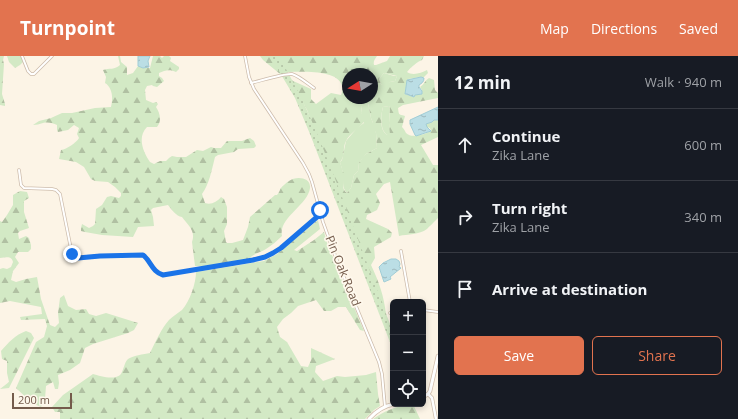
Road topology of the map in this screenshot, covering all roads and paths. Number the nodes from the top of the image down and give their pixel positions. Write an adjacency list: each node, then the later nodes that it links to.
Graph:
1 (22, 56): 2 (street)
2 (52, 56)
3 (245, 56): 4 (street, Pin Oak Road)
4 (251, 82): 5 (street); 7 (street, Pin Oak Road)
5 (314, 88)
6 (19, 170): 7 (street)
7 (322, 214): 15 (street, Pin Oak Road)
8 (401, 251): 9 (street)
9 (409, 299)
10 (426, 310): 11 (street)
11 (438, 312)
12 (438, 356): 13 (main road)
13 (428, 394): 17 (street)
14 (390, 405): 15 (main road)
15 (386, 406): 16 (main road)
16 (369, 419)
17 (436, 419)

